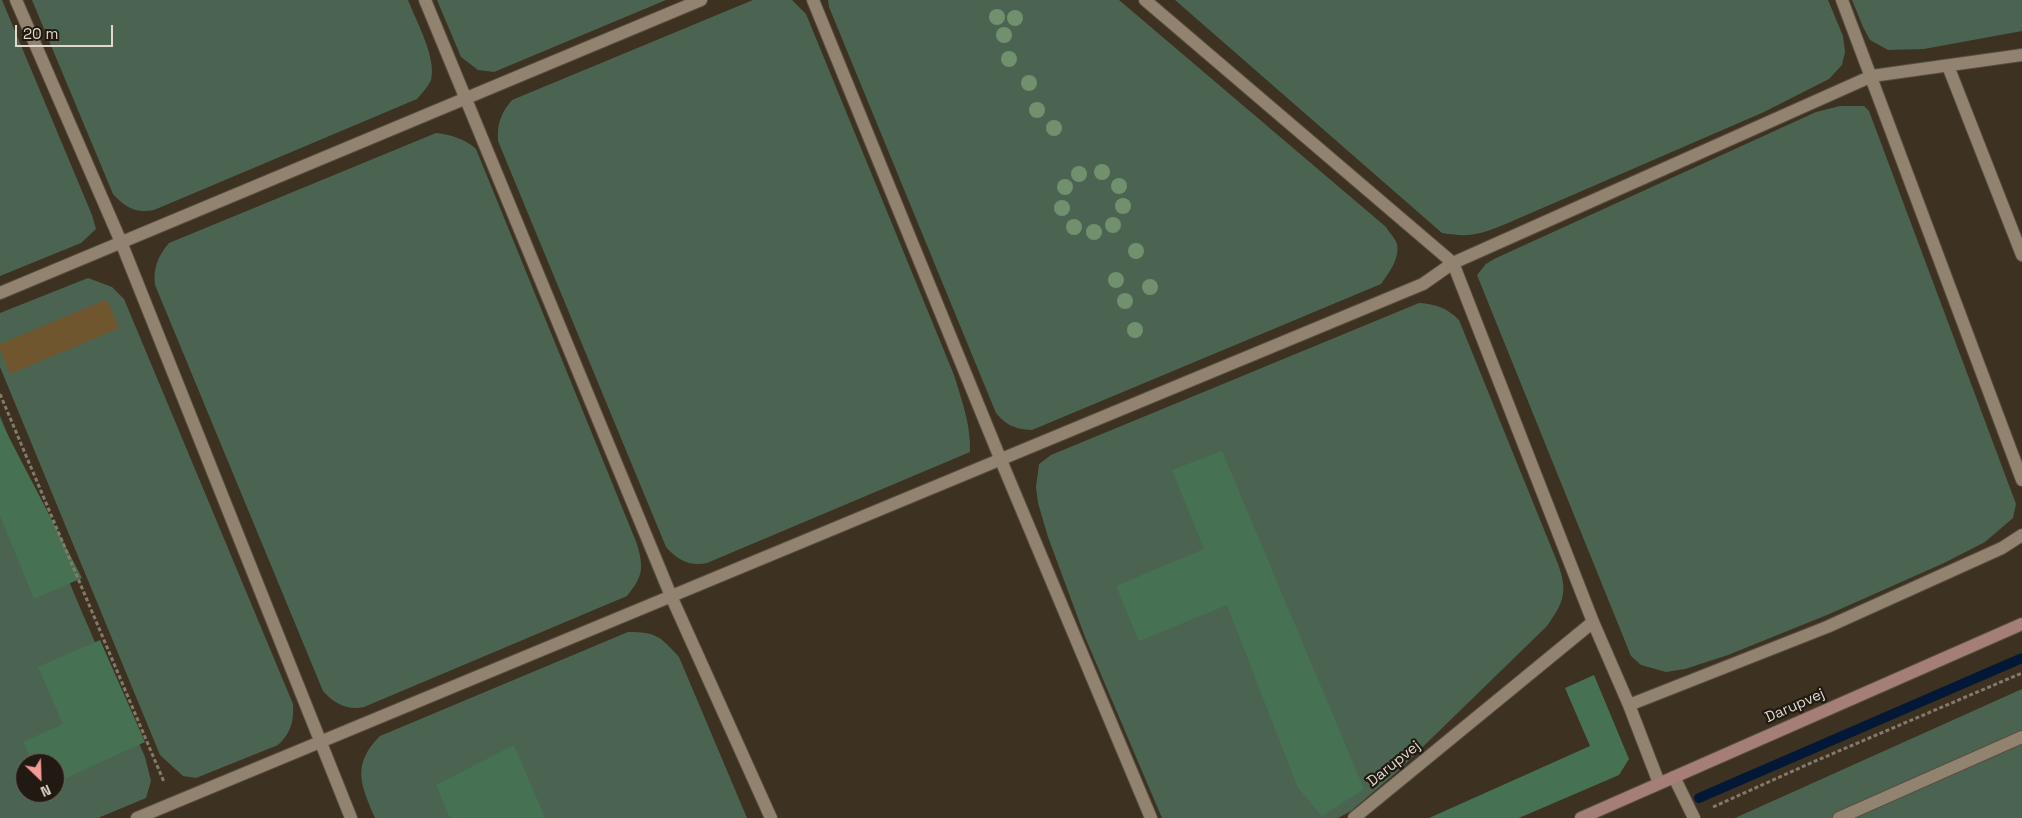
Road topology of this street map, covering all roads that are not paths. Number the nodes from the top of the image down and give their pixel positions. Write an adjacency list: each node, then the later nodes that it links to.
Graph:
1 (16, 0): 11 (lane)
2 (425, 0): 10 (lane)
3 (702, 0): 10 (lane)
4 (813, 0): 15 (lane)
5 (1145, 0): 13 (lane)
6 (1842, 0): 9 (lane)
7 (2022, 54): 8 (lane)
8 (1948, 66): 9 (lane); 12 (lane)
9 (1872, 76): 13 (lane); 16 (lane)
10 (467, 98): 11 (lane); 18 (lane)
11 (121, 242): 14 (lane); 23 (lane)
12 (2022, 256)
13 (1453, 263): 15 (lane); 19 (lane)
14 (0, 293)
15 (1000, 458): 18 (lane); 30 (lane)
16 (2022, 480)
17 (2022, 535): 21 (lane)
18 (671, 596): 23 (lane); 29 (lane)
19 (1593, 622): 21 (lane); 31 (lane, Darupvej)
20 (2022, 624): 24 (street, Darupvej)
21 (1629, 705): 25 (lane)
22 (2022, 737): 33 (lane)
23 (319, 742): 27 (lane); 28 (lane)
24 (1674, 777): 25 (street, Darupvej); 26 (lane)
25 (1659, 783): 32 (street, Darupvej)
26 (1693, 817)
27 (136, 818)
28 (351, 818)
29 (771, 818)
30 (1151, 818)
31 (1354, 818)
32 (1581, 818)
33 (1839, 818)

